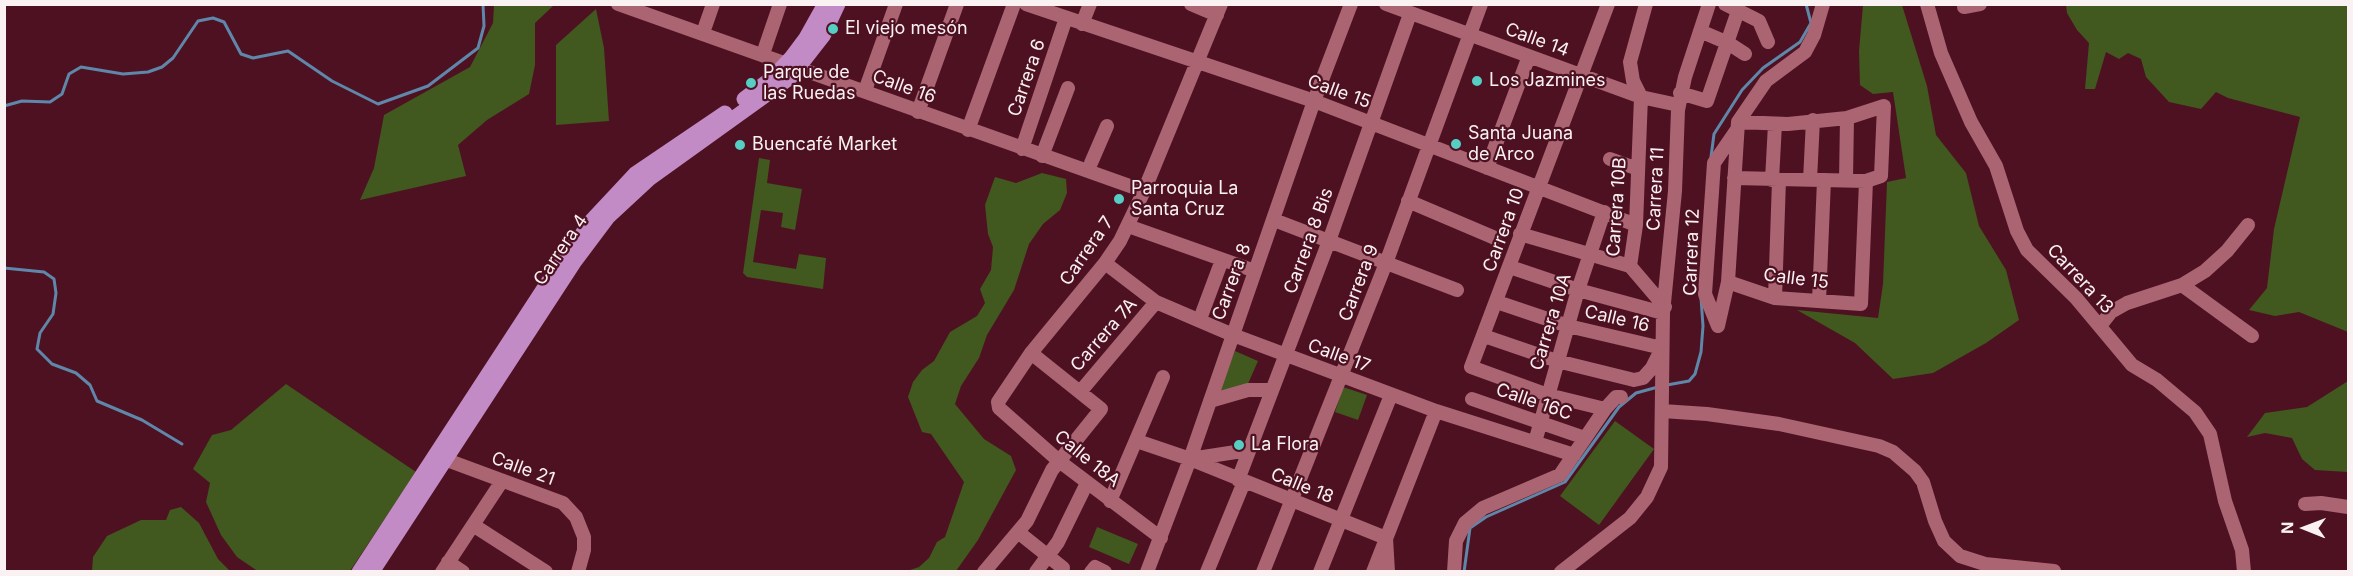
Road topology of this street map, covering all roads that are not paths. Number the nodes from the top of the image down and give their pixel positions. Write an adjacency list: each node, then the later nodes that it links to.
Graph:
1 (618, 4): 38 (street, Calle 16)
2 (639, 4): 29 (street, Calle 16)
3 (713, 4): 29 (street)
4 (780, 4): 34 (street)
5 (825, 4): 38 (main road, Carrera 4)
6 (838, 4): 38 (main road, Carrera 4)
7 (896, 4): 40 (street)
8 (957, 4): 45 (street)
9 (1014, 4): 50 (street)
10 (1090, 4): 28 (street)
11 (1191, 4): 24 (street)
12 (1351, 4): 44 (street, Carrera 8)
13 (1386, 4): 26 (street, Calle 14)
14 (1482, 4): 31 (street, Carrera 9)
15 (1608, 4): 39 (street, Carrera 10)
16 (1646, 4): 42 (street)
17 (1709, 4): 30 (street, Carrera 11)
18 (1725, 4): 25 (street)
19 (1823, 4): 52 (street, Carrera 12)
20 (1927, 4): 97 (street, Carrera 13)
21 (1980, 4): 23 (street)
22 (1026, 5): 27 (street, Calle 15)
23 (1964, 6)
24 (1219, 10): 37 (street, Carrera 7)
25 (1738, 11): 32 (street); 33 (street)
26 (1410, 14): 31 (street, Calle 14); 48 (street, Carrera 8 Bis)
27 (1066, 18): 28 (street, Calle 15); 53 (street, Carrera 6)
28 (1082, 24): 37 (street, Calle 15)
29 (705, 27): 34 (street, Calle 16)
30 (1700, 31): 33 (street); 43 (street, Carrera 11)
31 (1470, 35): 36 (street, Calle 14); 54 (street, Carrera 9)
32 (1768, 42)
33 (1728, 43): 35 (street); 43 (street, Calle 14)
34 (765, 48): 38 (street, Calle 16)
35 (1745, 54)
36 (1529, 56): 39 (street, Calle 14); 59 (street)
37 (1198, 62): 44 (street, Calle 15); 66 (street, Carrera 7)
38 (795, 63): 40 (street, Calle 16); 45 (street, Calle 16); 124 (main road, Carrera 4)
39 (1581, 75): 42 (street, Calle 14); 67 (street, Carrera 10)
40 (867, 85): 45 (street, Calle 16)
41 (1068, 88): 55 (street)
42 (1641, 97): 43 (street, Calle 14); 60 (street, Carrera 10B)
43 (1679, 99): 94 (street, Carrera 11)
44 (1314, 101): 48 (street, Calle 15); 70 (street, Carrera 8)
45 (919, 108): 50 (street, Calle 16)
46 (1847, 118): 47 (street); 64 (street); 65 (street)
47 (1813, 120): 49 (street); 63 (street)
48 (1371, 123): 54 (street, Calle 15); 76 (street, Carrera 8 Bis)
49 (1775, 124): 52 (street); 62 (street)
50 (970, 126): 53 (street, Calle 16)
51 (1107, 126): 58 (street)
52 (1737, 127): 56 (street, Carrera 12); 61 (street, Carrera 12)
53 (1023, 145): 55 (street, Calle 16)
54 (1430, 146): 59 (street, Calle 15); 68 (street, Carrera 9)
55 (1044, 152): 58 (street, Calle 16); 66 (street, Calle 16)
56 (1717, 158): 61 (street); 89 (street, Carrera 12)
57 (1610, 159): 60 (street)
58 (1091, 163): 66 (street, Calle 16)
59 (1487, 168): 67 (street, Calle 15)
60 (1638, 169): 71 (street, Carrera 10B)
61 (1734, 171): 62 (street); 84 (street, Carrera 12)
62 (1775, 180): 63 (street); 88 (street)
63 (1817, 180): 64 (street); 91 (street)
64 (1845, 180): 65 (street)
65 (1866, 181): 91 (street, Calle 15)
66 (1146, 186): 73 (street, Carrera 7)
67 (1538, 187): 69 (street, Calle 15); 74 (street, Carrera 10)
68 (1408, 201): 75 (street); 80 (street, Carrera 9)
69 (1604, 212): 71 (street, Calle 15); 77 (street, Carrera 10A)
70 (1274, 220): 76 (street); 83 (street, Carrera 8)
71 (1636, 225): 81 (street, Carrera 10B)
72 (2248, 225): 85 (street)
73 (1128, 226): 78 (street); 79 (street, Carrera 7)
74 (1520, 234): 77 (street); 82 (street, Carrera 10)
75 (1496, 238)
76 (1329, 241): 80 (street); 103 (street, Carrera 8 Bis)
77 (1590, 256): 81 (street); 87 (street, Carrera 10A)
78 (1222, 260): 83 (street); 95 (street)
79 (1105, 263): 92 (street, Calle 17); 102 (street, Carrera 7)
80 (1386, 263): 86 (street); 105 (street, Carrera 9)
81 (1630, 266): 94 (street, Carrera 10B)
82 (1510, 267): 87 (street); 93 (street, Carrera 10)
83 (1255, 271): 98 (street, Carrera 8)
84 (1728, 282): 88 (street, Calle 15); 90 (street, Carrera 12)
85 (2182, 285): 97 (street); 100 (street)
86 (1457, 290)
87 (1578, 290): 94 (street); 96 (street, Carrera 10A)
88 (1775, 298): 91 (street, Calle 15)
89 (1707, 301): 90 (street); 90 (street, Carrera 12)
90 (1724, 301)
91 (1819, 301)
92 (1156, 302): 95 (street, Calle 17); 108 (street, Carrera 7A)
93 (1497, 302): 96 (street, Calle 16); 99 (street, Carrera 10)
94 (1664, 310): 101 (street, Carrera 11)
95 (1200, 319): 98 (street, Calle 17)
96 (1568, 326): 101 (street, Calle 16); 104 (street, Carrera 10A)
97 (2100, 326): 158 (street, Carrera 13)
98 (1233, 334): 103 (street, Calle 17); 113 (street, Carrera 8)
99 (1484, 336): 104 (street); 110 (street, Carrera 10)
100 (2252, 336)
101 (1662, 348): 104 (street); 115 (street, Carrera 11)
102 (1031, 353): 108 (street); 114 (street, Carrera 7)
103 (1286, 356): 105 (street, Calle 17); 107 (street, Carrera 8 Bis)
104 (1557, 361): 110 (street, Carrera 10A)
105 (1341, 376): 109 (street, Calle 17); 131 (street, Carrera 9)
106 (1163, 377): 120 (street)
107 (1272, 390): 113 (street); 122 (street, Carrera 8 Bis)
108 (1080, 392): 126 (street)
109 (1391, 394): 117 (street, Calle 17); 134 (street)
110 (1548, 395): 116 (street); 118 (street, Carrera 10A)
111 (1621, 396): 116 (street)
112 (1472, 399): 118 (street, Calle 16C)
113 (1210, 401): 125 (street, Carrera 8)
114 (998, 402): 126 (street, Calle 18A)
115 (1661, 404): 143 (street); 157 (street, Carrera 11)
116 (1605, 410): 119 (street)
117 (1436, 411): 121 (street, Calle 17); 138 (street)
118 (1540, 424): 119 (street, Calle 16C); 121 (street, Carrera 10A)
119 (1585, 438): 123 (street)
120 (1137, 441): 125 (street, Calle 18); 130 (street)
121 (1535, 442): 123 (street, Calle 17)
122 (1250, 450): 125 (street); 128 (street, Carrera 8 Bis)
123 (1574, 455): 156 (street)
124 (440, 458): 127 (street, Calle 21); 144 (main road, Carrera 4); 145 (main road, Carrera 4)
125 (1190, 459): 128 (street, Calle 18); 137 (street, Carrera 8)
126 (1059, 461): 129 (street, Calle 18A); 136 (street)
127 (502, 481): 135 (street); 148 (street, Calle 21)
128 (1241, 481): 131 (street, Calle 18); 151 (street, Carrera 8 Bis)
129 (1087, 483): 130 (street, Calle 18A); 139 (street)
130 (1110, 501): 137 (street, Calle 18A)
131 (1292, 501): 134 (street, Calle 18); 152 (street, Carrera 9)
132 (2305, 504): 133 (street)
133 (2349, 507)
134 (1340, 520): 138 (street, Calle 18); 153 (street)
135 (473, 525): 140 (street); 147 (street)
136 (1018, 532): 139 (street); 142 (street)
137 (1161, 538): 150 (street, Carrera 8)
138 (1386, 538): 154 (street); 155 (street)
139 (1048, 557): 141 (street); 149 (street)
140 (445, 567): 146 (street)
141 (1063, 568)
142 (987, 570)
143 (2054, 571)
144 (359, 572)
145 (372, 572)
146 (463, 572)
147 (546, 572)
148 (578, 572)
149 (1036, 572)
150 (1147, 572)
151 (1207, 572)
152 (1263, 572)
153 (1320, 572)
154 (1373, 572)
155 (1388, 572)
156 (1454, 572)
157 (1561, 572)
158 (2244, 572)

